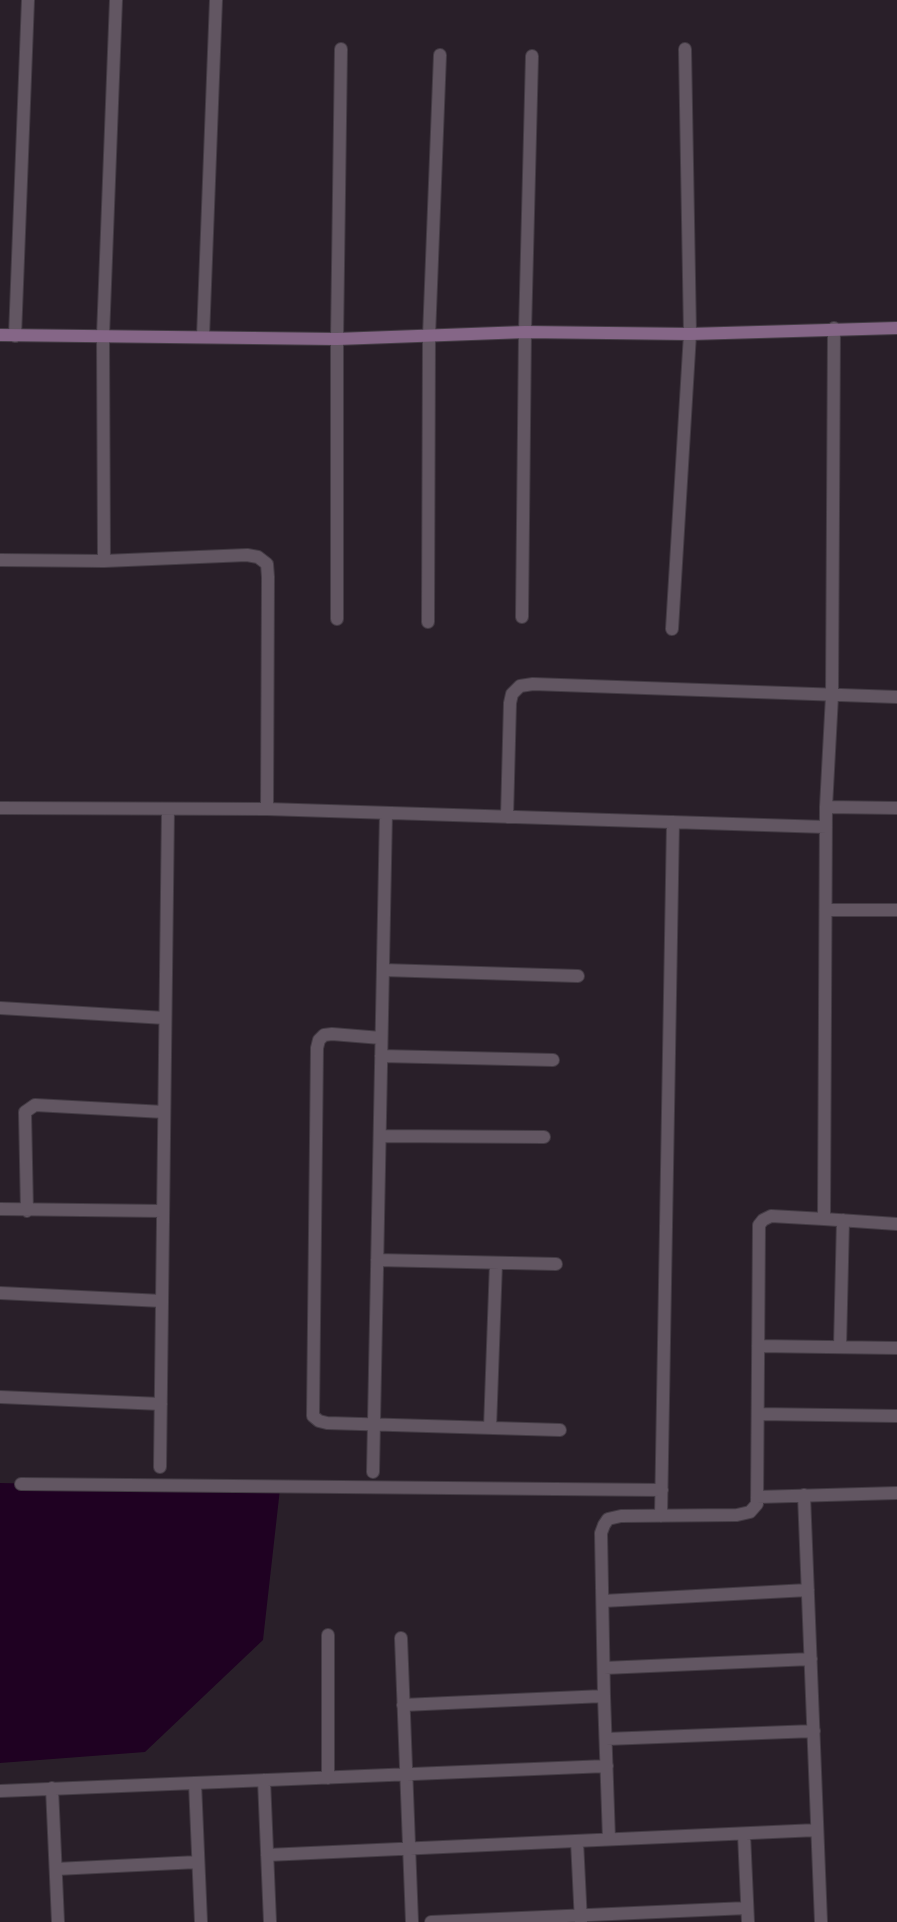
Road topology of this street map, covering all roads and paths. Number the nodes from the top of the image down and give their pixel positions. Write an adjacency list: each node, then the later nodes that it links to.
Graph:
1 (28, 0): 13 (street)
2 (116, 0): 14 (street)
3 (216, 0): 16 (street)
4 (341, 48): 17 (street)
5 (685, 49): 11 (street)
6 (440, 55): 15 (street)
7 (532, 56): 10 (street)
8 (834, 328): 9 (street); 11 (street); 24 (street)
9 (897, 328)
10 (525, 332): 11 (street); 15 (street); 20 (street)
11 (690, 334): 23 (street)
12 (0, 335): 13 (street)
13 (15, 336): 14 (street)
14 (103, 336): 16 (street); 19 (street)
15 (429, 336): 17 (street); 22 (street)
16 (204, 337): 17 (street)
17 (337, 339): 21 (street)
18 (0, 560): 19 (street)
19 (104, 561): 30 (street)
20 (522, 617)
21 (337, 619)
22 (428, 622)
23 (672, 629)
24 (832, 696): 25 (street); 26 (street); 32 (street)
25 (897, 697)
26 (826, 807): 28 (street); 34 (street)
27 (0, 808): 29 (street)
28 (897, 808)
29 (168, 809): 30 (street); 40 (street)
30 (267, 809): 31 (street)
31 (386, 813): 32 (street); 37 (street)
32 (507, 817): 33 (street)
33 (673, 822): 34 (street); 71 (street)
34 (826, 827): 35 (street)
35 (826, 910): 36 (street); 50 (street)
36 (897, 910)
37 (383, 970): 38 (street); 41 (street)
38 (578, 976)
39 (0, 1008): 40 (street)
40 (165, 1018): 44 (street)
41 (382, 1038): 42 (street); 65 (street)
42 (381, 1056): 43 (street); 45 (street)
43 (554, 1060)
44 (164, 1112): 48 (street); 49 (street)
45 (380, 1136): 46 (street); 53 (street)
46 (544, 1137)
47 (0, 1210): 48 (street)
48 (27, 1211): 49 (street)
49 (163, 1211): 57 (street)
50 (824, 1218): 51 (street); 58 (street)
51 (843, 1220): 52 (street); 59 (street)
52 (897, 1224)
53 (377, 1260): 54 (street); 65 (street)
54 (496, 1263): 55 (street); 66 (street)
55 (556, 1264)
56 (0, 1293): 57 (street)
57 (162, 1301): 62 (street)
58 (758, 1346): 59 (street); 63 (street)
59 (840, 1347): 60 (street)
60 (897, 1348)
61 (0, 1397): 62 (street)
62 (161, 1404): 68 (street)
63 (758, 1414): 64 (street); 74 (street)
64 (897, 1416)
65 (374, 1426): 66 (street); 69 (street)
66 (490, 1428): 67 (street)
67 (560, 1430)
68 (160, 1467)
69 (373, 1472)
70 (21, 1484): 71 (street)
71 (662, 1490): 75 (street)
72 (897, 1493): 73 (street)
73 (804, 1495): 74 (street); 76 (street)
74 (757, 1497): 75 (street)
75 (661, 1516): 77 (street)
76 (808, 1590): 77 (street); 80 (street)
77 (603, 1601): 81 (street)
78 (328, 1635): 88 (street)
79 (401, 1638): 83 (street)
80 (811, 1659): 81 (street); 84 (street)
81 (604, 1668): 82 (street)
82 (604, 1696): 83 (street); 85 (street)
83 (403, 1705): 87 (street)
84 (814, 1731): 85 (street); 93 (street)
85 (606, 1739): 86 (street)
86 (607, 1766): 87 (street); 95 (street)
87 (406, 1774): 88 (street); 97 (street)
88 (328, 1778): 89 (street)
89 (264, 1780): 90 (street); 98 (street)
90 (195, 1783): 91 (street); 99 (street)
91 (52, 1788): 92 (street); 100 (street)
92 (0, 1791)
93 (818, 1830): 94 (street); 109 (street)
94 (744, 1834): 95 (street); 101 (street)
95 (609, 1840): 96 (street)
96 (577, 1841): 97 (street); 102 (street)
97 (409, 1848): 98 (street); 106 (street)
98 (267, 1855): 105 (street)
99 (198, 1862): 100 (street); 104 (street)
100 (56, 1868): 103 (street)
101 (747, 1908): 102 (street); 108 (street)
102 (581, 1918): 107 (street)
103 (58, 1922)
104 (201, 1922)
105 (270, 1922)
106 (412, 1922)
107 (431, 1922)
108 (748, 1922)
109 (821, 1922)

